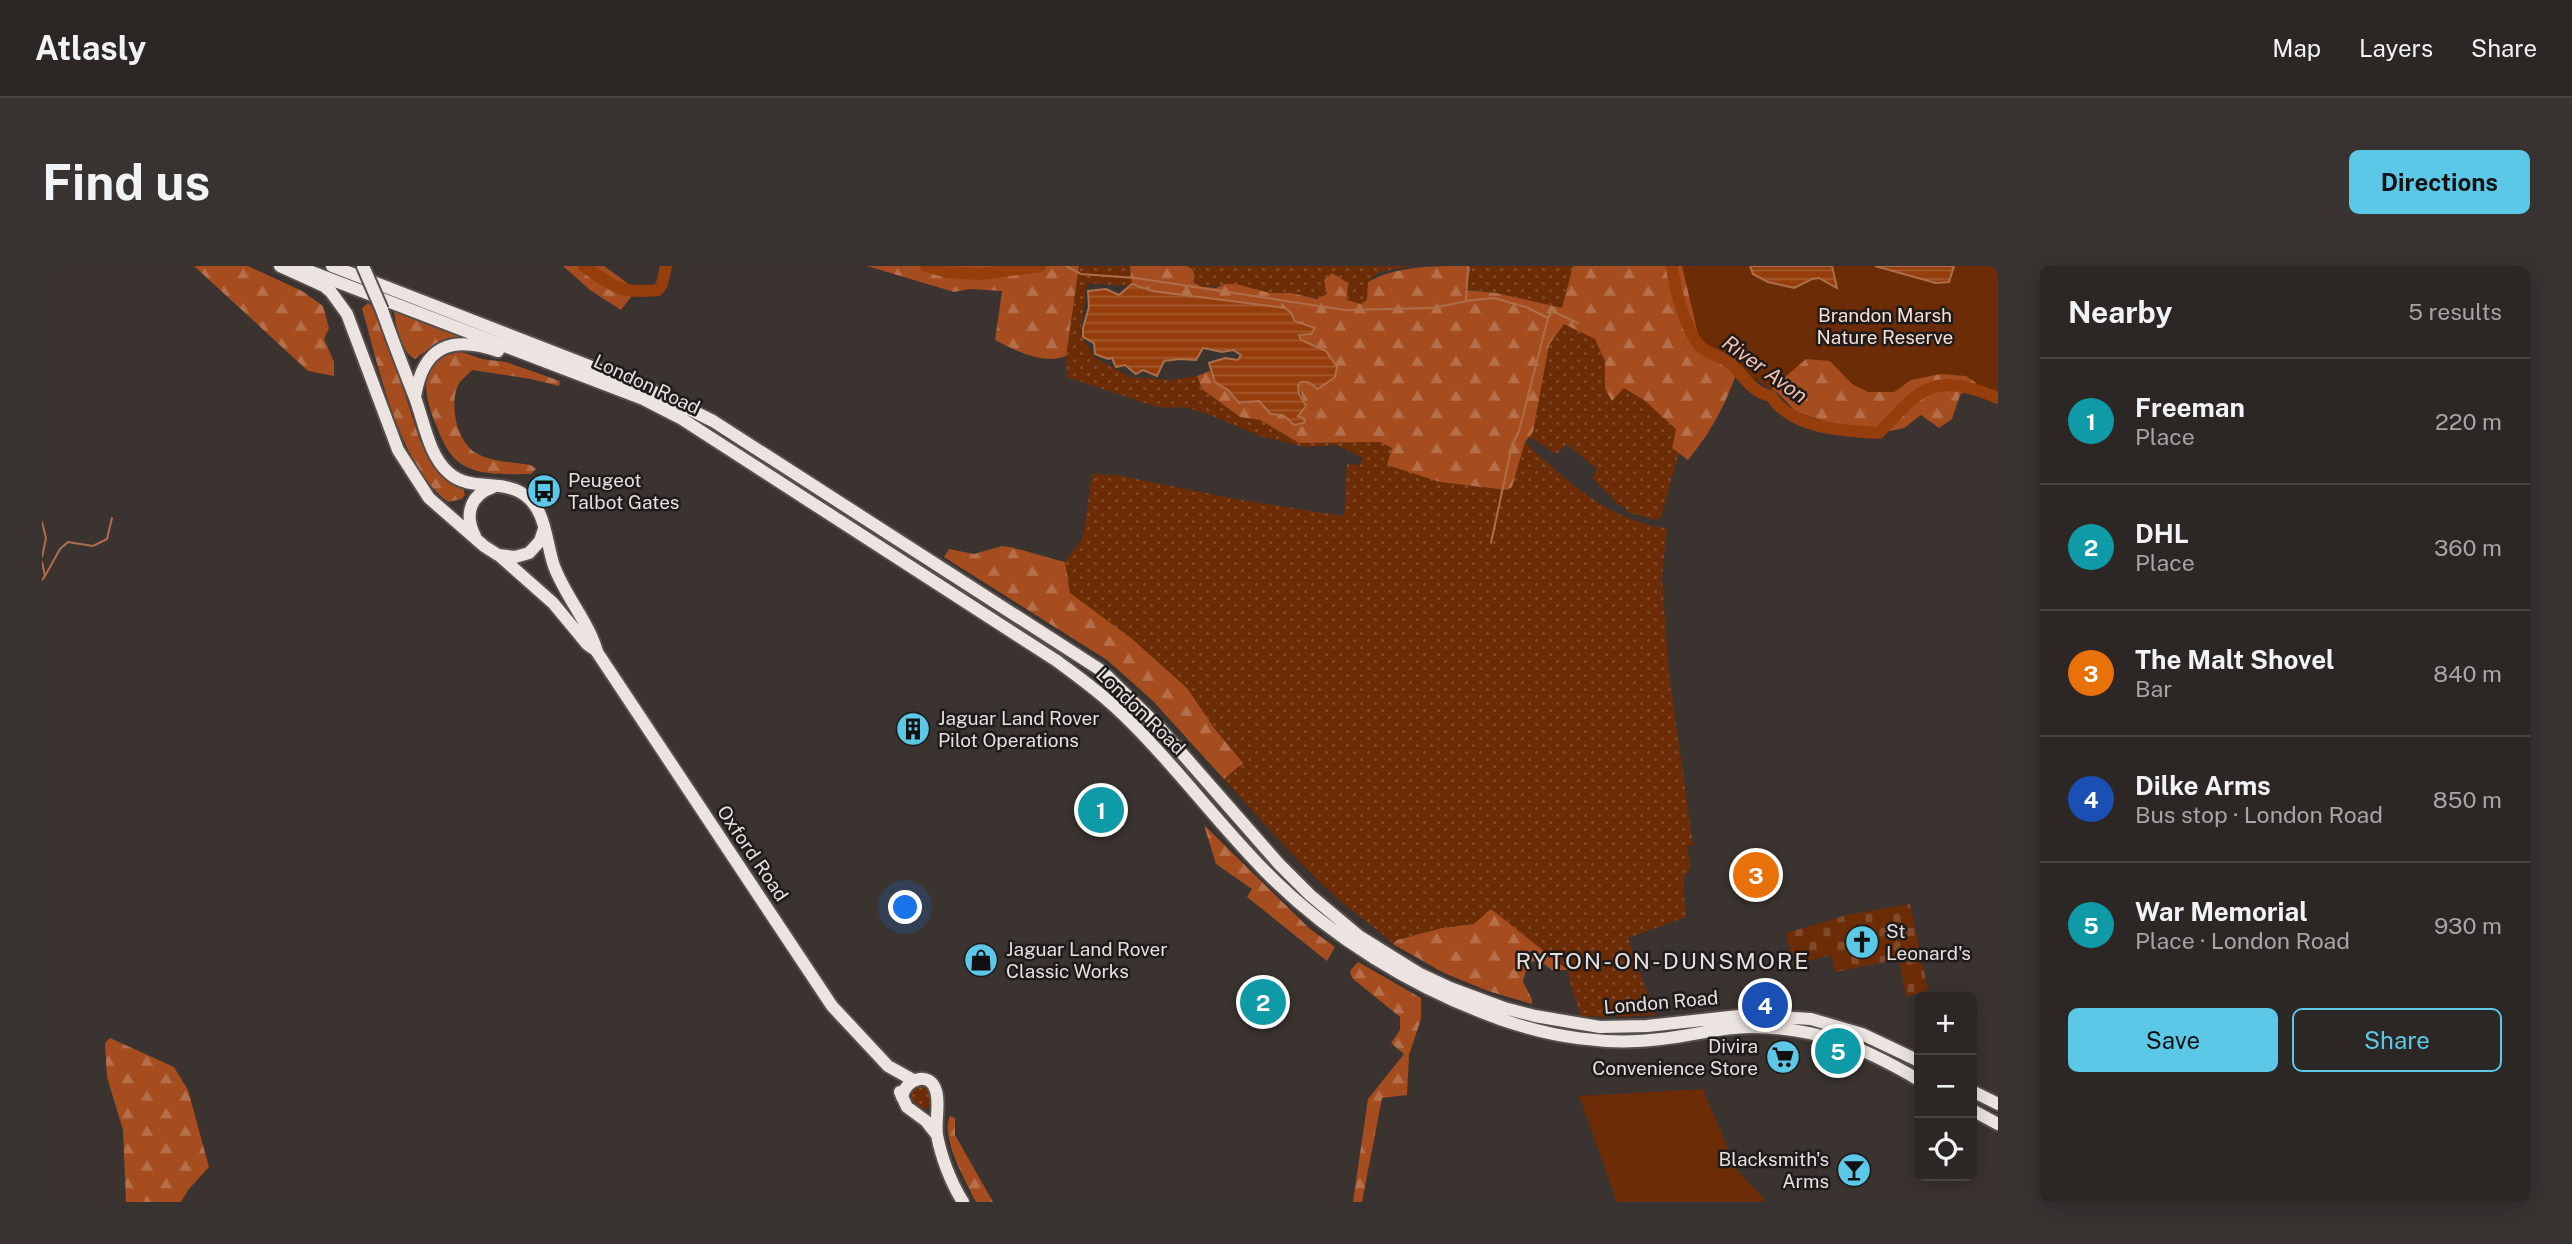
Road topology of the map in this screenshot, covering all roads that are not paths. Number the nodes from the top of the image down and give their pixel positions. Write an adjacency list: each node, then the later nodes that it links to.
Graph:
1 (281, 266): 9 (highway)
2 (296, 266): 5 (highway, London Road)
3 (332, 266): 12 (highway, London Road)
4 (363, 266): 6 (highway, bridge)
5 (605, 384): 6 (highway); 14 (highway, London Road)
6 (415, 397): 7 (highway)
7 (496, 486): 8 (highway); 9 (highway)
8 (544, 525): 10 (highway); 11 (highway, Oxford Road)
9 (477, 539): 10 (highway)
10 (498, 555): 11 (highway, Oxford Road)
11 (597, 652): 13 (highway, Oxford Road)
12 (1914, 1059)
13 (888, 1066): 15 (highway, Oxford Road); 17 (highway, Oxford Road)
14 (1914, 1077)
15 (913, 1080): 17 (highway); 18 (highway)
16 (1977, 1094): 19 (highway)
17 (902, 1097): 20 (highway)
18 (936, 1102): 20 (highway); 23 (highway)
19 (1998, 1104)
20 (915, 1113): 23 (highway)
21 (1977, 1113): 22 (highway)
22 (1998, 1124)
23 (937, 1135): 24 (highway)
24 (963, 1202)

